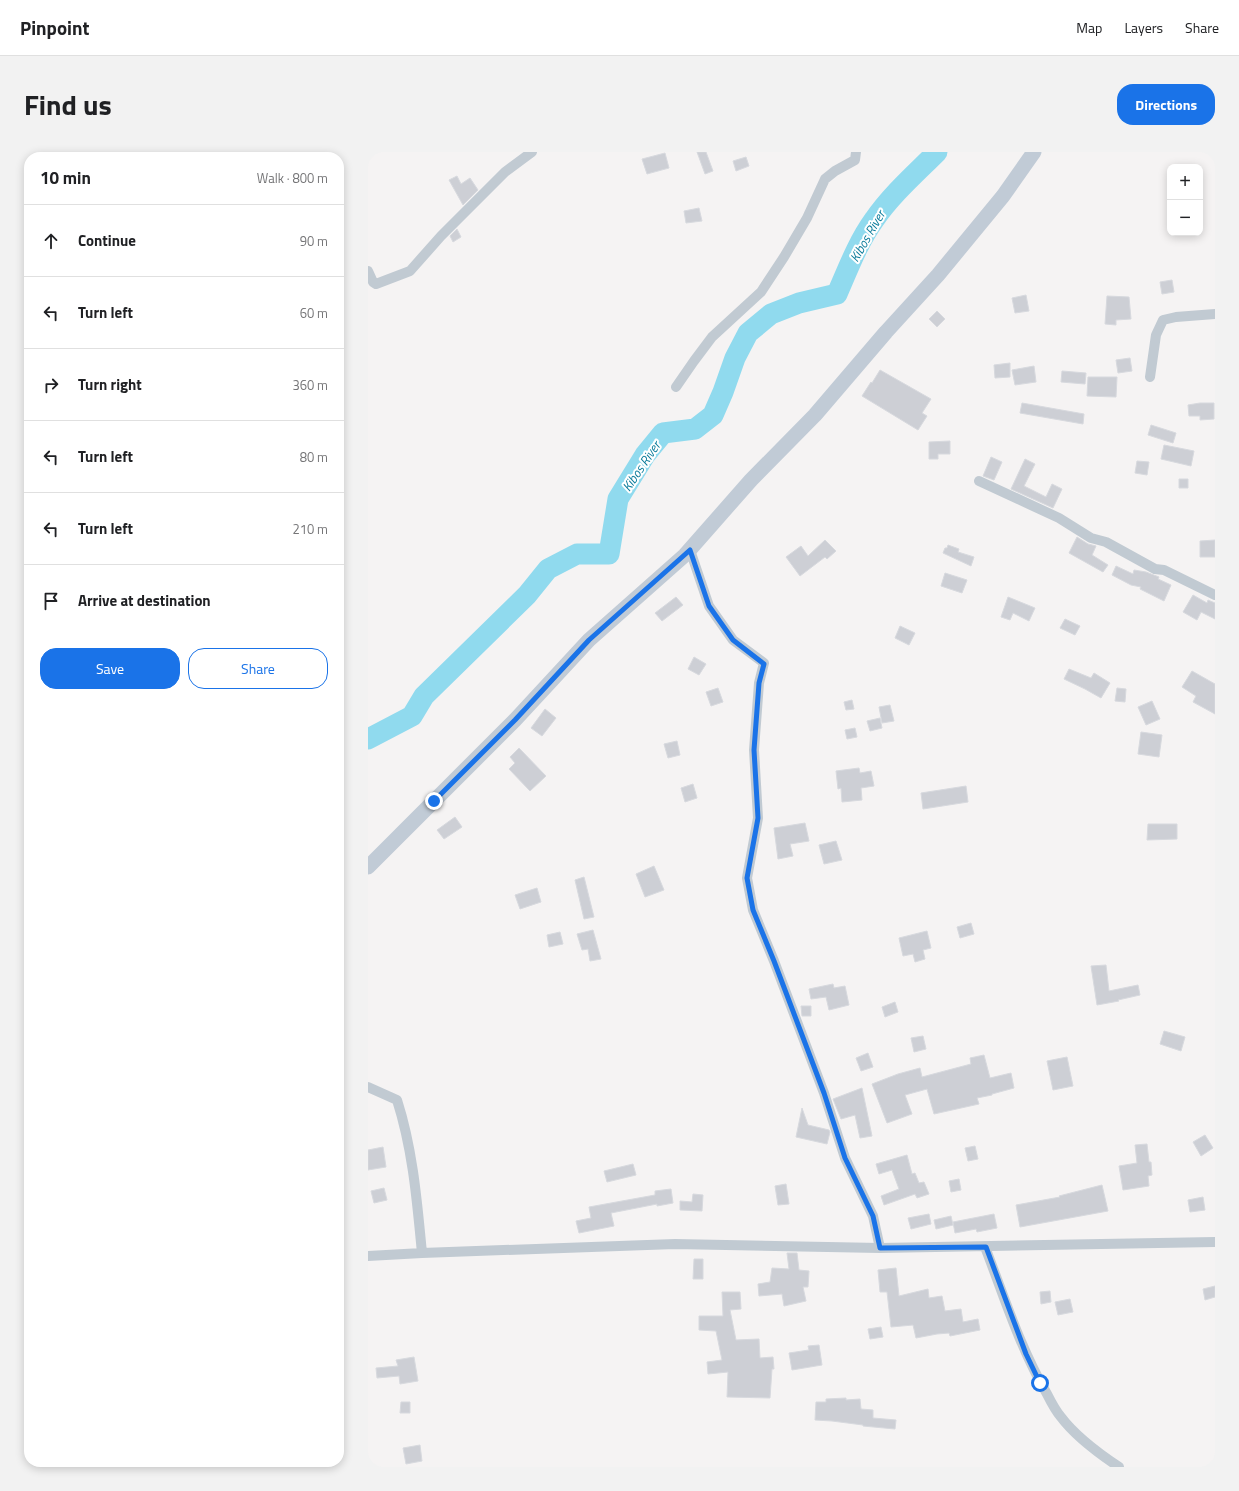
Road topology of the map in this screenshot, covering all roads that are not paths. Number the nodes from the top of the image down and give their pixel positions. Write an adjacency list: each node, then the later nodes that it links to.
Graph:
1 (532, 152): 4 (street)
2 (856, 152): 7 (street)
3 (1034, 152): 9 (main road)
4 (368, 271)
5 (1215, 314): 6 (street)
6 (1150, 377)
7 (676, 387)
8 (979, 481): 10 (street)
9 (690, 550): 11 (main road); 15 (street)
10 (1215, 595)
11 (368, 867)
12 (368, 1087): 16 (street)
13 (1215, 1242): 14 (street)
14 (986, 1247): 15 (street); 18 (street)
15 (880, 1248): 16 (street)
16 (422, 1253): 17 (street)
17 (368, 1256)
18 (1119, 1467)

